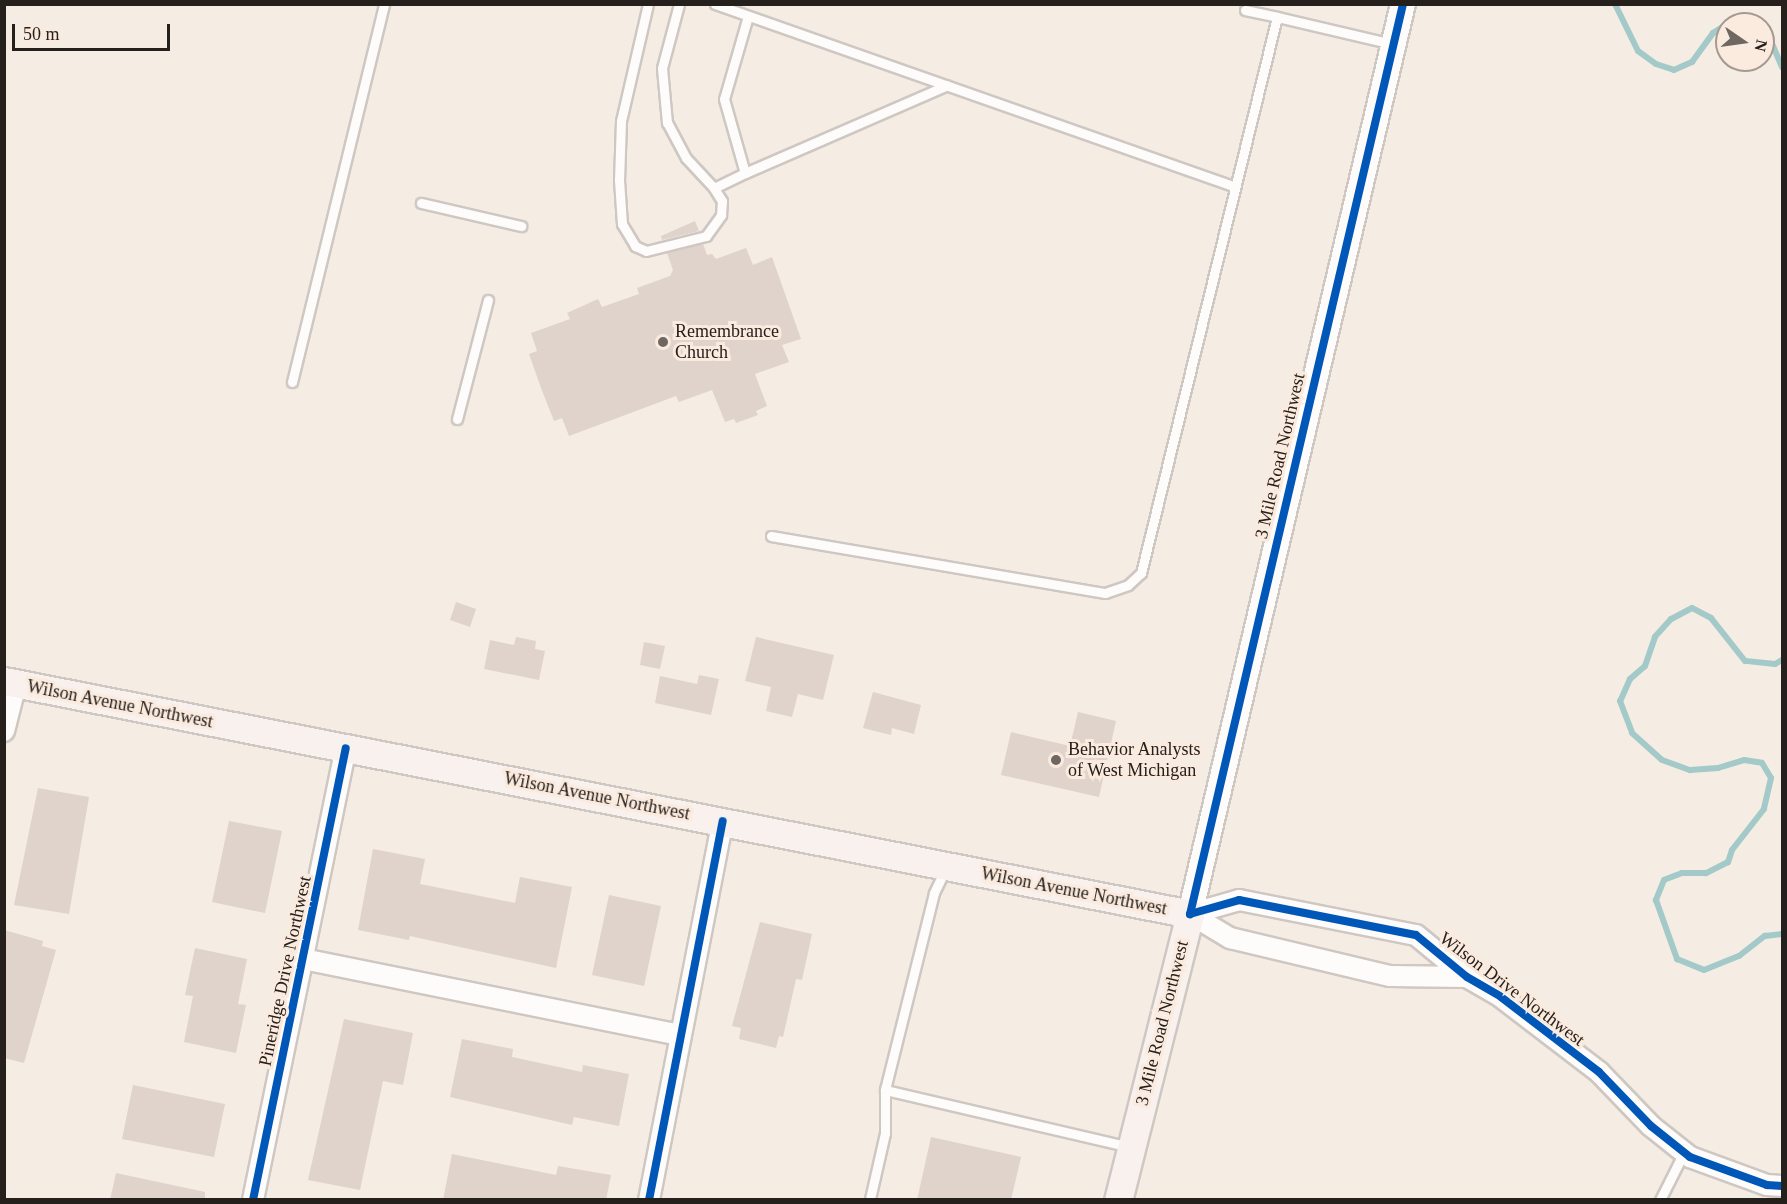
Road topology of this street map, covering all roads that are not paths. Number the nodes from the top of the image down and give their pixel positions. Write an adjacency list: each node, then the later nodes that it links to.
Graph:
1 (384, 4): 17 (lane)
2 (648, 4): 13 (lane)
3 (679, 4): 13 (lane)
4 (715, 4): 7 (lane)
5 (1403, 4): 9 (street, 3 Mile Road Northwest)
6 (1245, 10): 8 (lane)
7 (748, 16): 10 (lane); 11 (lane)
8 (1277, 17): 9 (lane); 12 (lane)
9 (1394, 44): 25 (street, 3 Mile Road Northwest)
10 (946, 85): 11 (lane); 12 (lane)
11 (745, 173): 13 (lane)
12 (1233, 186): 19 (lane)
13 (714, 188)
14 (421, 203): 15 (lane)
15 (521, 226)
16 (488, 300): 18 (lane)
17 (292, 382)
18 (457, 419)
19 (771, 536)
20 (10, 682): 21 (street); 22 (main road, Wilson Avenue Northwest)
21 (4, 732)
22 (346, 748): 23 (main road, Wilson Avenue Northwest); 26 (street, Pineridge Drive Northwest)
23 (723, 820): 24 (main road, Wilson Avenue Northwest); 28 (street)
24 (947, 866): 25 (main road, Wilson Avenue Northwest); 29 (lane)
25 (1190, 914): 27 (street, Wilson Drive Northwest); 27 (street, Wilson Drive Northwest); 30 (main road, 3 Mile Road Northwest)
26 (303, 959): 28 (street); 34 (street, Pineridge Drive Northwest)
27 (1467, 977): 31 (street, Wilson Drive Northwest)
28 (681, 1035): 35 (street)
29 (885, 1090): 30 (lane); 33 (lane)
30 (1130, 1148): 36 (main road, 3 Mile Road Northwest)
31 (1684, 1152): 32 (street, Wilson Drive Northwest); 37 (lane)
32 (1782, 1186)
33 (870, 1199)
34 (253, 1200)
35 (649, 1200)
36 (1118, 1200)
37 (1660, 1200)

